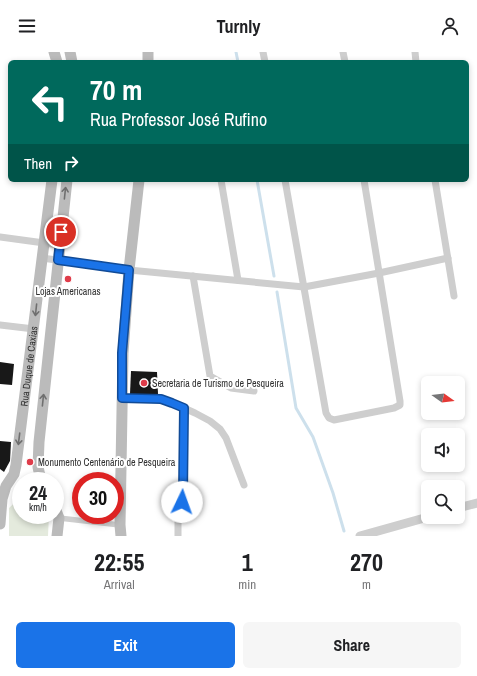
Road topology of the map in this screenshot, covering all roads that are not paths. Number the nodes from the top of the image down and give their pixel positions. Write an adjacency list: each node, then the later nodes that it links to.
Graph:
1 (52, 182): 9 (main road, Rua Duque de Caxias)
2 (67, 182): 10 (main road, Rua Duque de Caxias, one-way to 2)
3 (139, 182): 14 (main road)
4 (221, 182): 17 (street)
5 (285, 182): 18 (street)
6 (364, 182): 15 (street)
7 (435, 182): 12 (street)
8 (0, 237): 9 (street)
9 (43, 244): 10 (street); 11 (main road, Rua Duque de Caxias)
10 (59, 245): 13 (main road, Rua Duque de Caxias)
11 (42, 258): 13 (street); 21 (main road, Rua Duque de Caxias, one-way to 21)
12 (448, 258): 15 (street); 19 (street)
13 (58, 260): 14 (street); 25 (main road, Rua Duque de Caxias, one-way to 13)
14 (129, 270): 16 (street); 23 (main road)
15 (379, 273): 18 (street); 18 (street)
16 (193, 276): 17 (street); 22 (street)
17 (238, 280): 18 (street)
18 (304, 286)
19 (454, 296)
20 (0, 325): 21 (street)
21 (34, 329): 28 (main road, Rua Duque de Caxias, one-way to 28)
22 (254, 391)
23 (122, 398): 24 (street); 35 (main road)
24 (184, 408): 27 (street); 38 (street)
25 (39, 472)
26 (12, 484): 28 (main road)
27 (244, 485)
28 (6, 486): 33 (main road, Rua Duque de Caxias)
29 (477, 502): 30 (street)
30 (465, 506)
31 (64, 515): 35 (street)
32 (421, 519): 36 (street)
33 (0, 524)
34 (57, 524): 37 (main road)
35 (120, 530)
36 (374, 534): 39 (street)
37 (57, 536)
38 (178, 536)
39 (360, 536)

